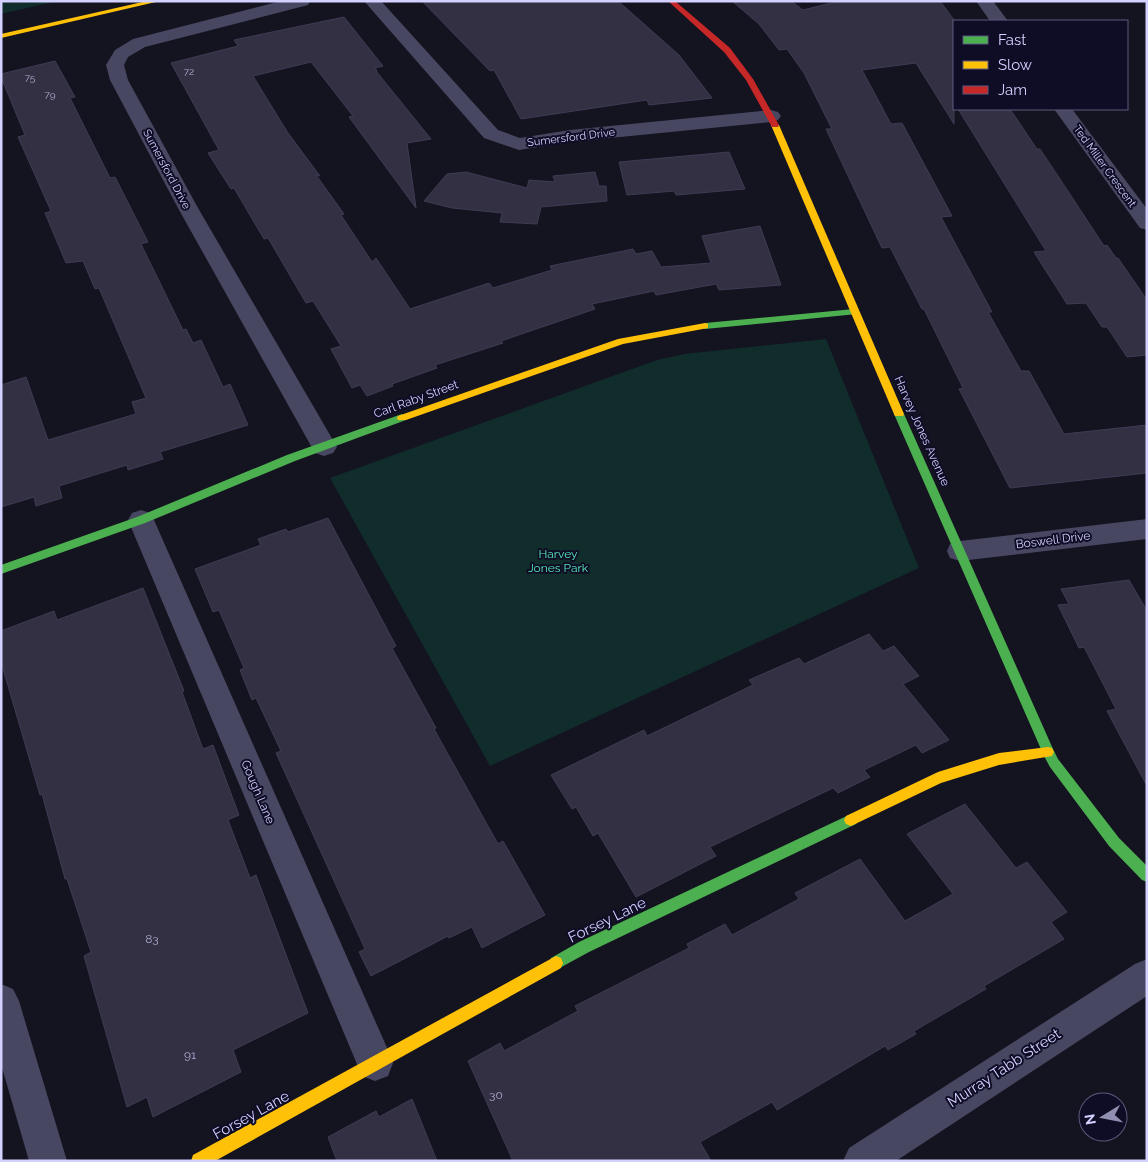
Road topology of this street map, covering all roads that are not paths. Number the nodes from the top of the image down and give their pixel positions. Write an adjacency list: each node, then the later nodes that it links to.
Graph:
1 (157, 1): 7 (street)
2 (302, 1): 12 (street, Sumersford Drive)
3 (372, 1): 9 (street, Sumersford Drive)
4 (671, 1): 9 (street, Harvey Jones Avenue)
5 (984, 1): 6 (street)
6 (997, 20)
7 (1, 36)
8 (1064, 110): 10 (street, Ted Miller Crescent)
9 (771, 116): 11 (street, Harvey Jones Avenue)
10 (1147, 224)
11 (854, 312): 12 (street, Carl Raby Street); 15 (street, Harvey Jones Avenue)
12 (324, 447): 13 (street, Carl Raby Street)
13 (141, 520): 16 (street, Carl Raby Street); 21 (street, Gough Lane)
14 (1147, 529): 15 (street, Boswell Drive)
15 (960, 551): 17 (street, Harvey Jones Avenue)
16 (1, 570)
17 (1048, 752): 18 (street, Harvey Jones Avenue); 21 (street, Forsey Lane)
18 (1147, 876)
19 (1147, 976): 24 (street, Murray Tabb Street)
20 (1, 1001): 22 (street)
21 (375, 1063): 23 (street, Forsey Lane)
22 (48, 1161)
23 (199, 1161)
24 (862, 1161)

